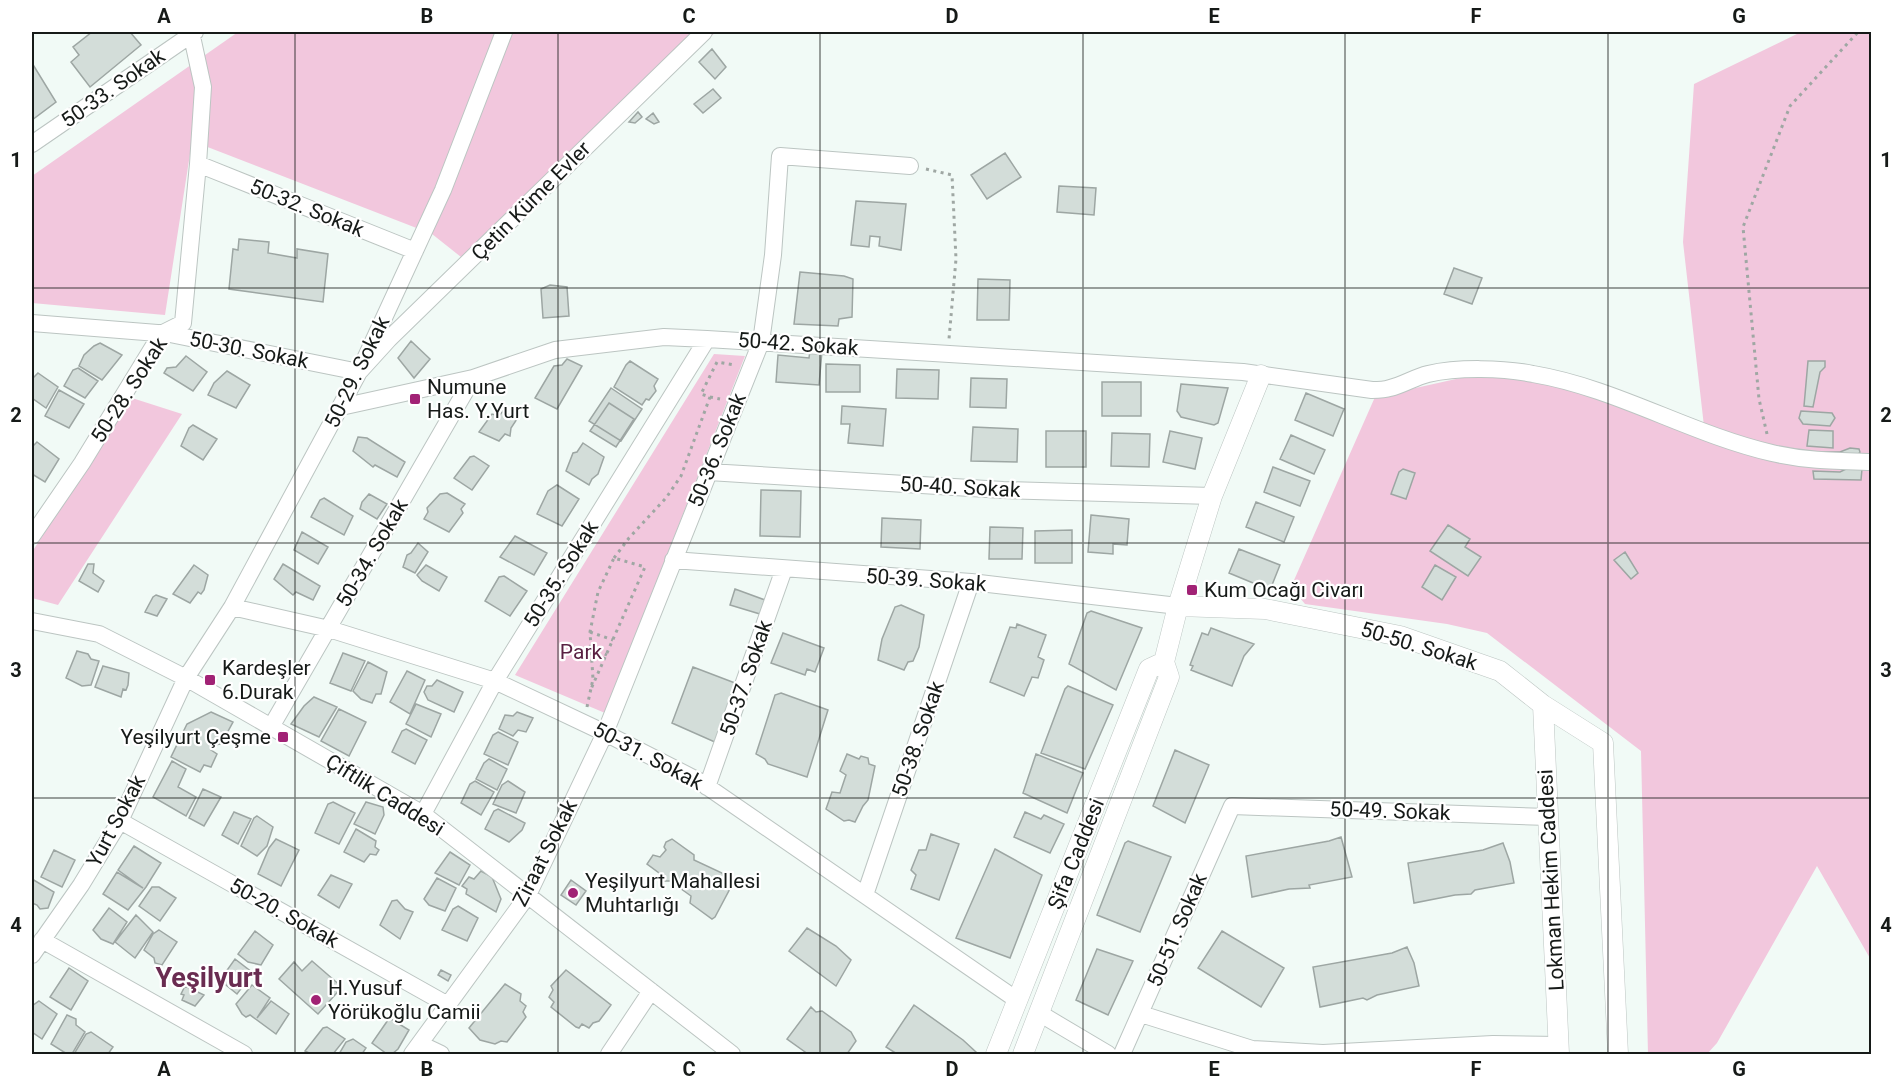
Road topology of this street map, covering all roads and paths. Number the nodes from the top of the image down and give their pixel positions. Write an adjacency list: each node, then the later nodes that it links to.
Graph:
1 (193, 32): 5 (street, 50-33. Sokak); 6 (street)
2 (504, 32): 8 (street, 50-29. Sokak)
3 (704, 32): 14 (street, Çetin Küme Evler)
4 (1858, 32): 21 (path)
5 (32, 144)
6 (198, 164): 8 (street, 50-32. Sokak); 10 (street, 50-28. Sokak)
7 (910, 166): 12 (street, 50-36. Sokak); 13 (path)
8 (415, 251): 14 (street, 50-29. Sokak)
9 (32, 323): 10 (street, 50-30. Sokak)
10 (161, 334): 14 (street, 50-30. Sokak); 25 (street, 50-28. Sokak)
11 (707, 339): 12 (street, 50-42. Sokak); 17 (street, 50-42. Sokak); 40 (street, 50-35. Sokak)
12 (761, 342): 13 (street, 50-42. Sokak); 23 (street, 50-36. Sokak)
13 (948, 355): 16 (street, 50-42. Sokak)
14 (359, 372): 20 (street, 50-29. Sokak)
15 (733, 374): 18 (path)
16 (1261, 375): 21 (street, 50-42. Sokak); 24 (street, Şifa Caddesi)
17 (473, 378): 20 (street, 50-42. Sokak); 33 (street, 50-34. Sokak)
18 (710, 397): 19 (path); 26 (path)
19 (723, 400)
20 (341, 407): 31 (street, 50-29. Sokak)
21 (1771, 453): 22 (street, 50-42. Sokak)
22 (1872, 462)
23 (709, 472): 24 (street, 50-40. Sokak); 27 (street, 50-36. Sokak)
24 (1212, 496): 30 (street, Şifa Caddesi)
25 (32, 536)
26 (614, 558): 34 (path); 35 (path)
27 (673, 560): 28 (street, 50-39. Sokak); 45 (street, 50-36. Sokak)
28 (784, 569): 29 (street, 50-39. Sokak); 46 (street, 50-37. Sokak)
29 (970, 582): 30 (street, 50-39. Sokak); 52 (street, 50-38. Sokak)
30 (1178, 606): 38 (street, Şifa Caddesi); 42 (street, 50-50. Sokak)
31 (232, 607): 33 (street, 50-31. Sokak); 39 (street, 50-29. Sokak)
32 (32, 621): 39 (street, Çiftlik Caddesi)
33 (328, 629): 40 (street, 50-31. Sokak); 44 (street, 50-34. Sokak)
34 (590, 632): 35 (path); 36 (path)
35 (613, 640): 37 (path)
36 (591, 648): 37 (path); 41 (path)
37 (607, 655): 41 (path)
38 (1164, 662): 55 (street, Şifa Caddesi); 57 (street, Şifa Caddesi)
39 (186, 678): 44 (street, Çiftlik Caddesi); 50 (street, Yurt Sokak)
40 (495, 681): 43 (street, 50-31. Sokak); 48 (street, 50-35. Sokak)
41 (591, 689): 43 (path)
42 (1543, 705): 49 (street, Lokman Hekim Caddesi); 69 (street, 50-50. Sokak)
43 (584, 723): 45 (street, 50-31. Sokak)
44 (271, 727): 48 (street, Çiftlik Caddesi)
45 (605, 733): 46 (street, 50-31. Sokak); 51 (street, Ziraat Sokak)
46 (707, 787): 52 (street, 50-31. Sokak)
47 (1232, 806): 49 (street, 50-49. Sokak); 58 (street, 50-51. Sokak)
48 (423, 814): 51 (street, Çiftlik Caddesi)
49 (1548, 817): 60 (street, Lokman Hekim Caddesi)
50 (120, 821): 53 (street, Yurt Sokak); 56 (street, 50-20. Sokak)
51 (528, 895): 54 (street, Çiftlik Caddesi); 56 (street, Ziraat Sokak)
52 (865, 895): 55 (street, 50-31. Sokak)
53 (36, 946): 61 (street)
54 (651, 990): 63 (street); 64 (street, Çiftlik Caddesi)
55 (1017, 1000): 65 (street, Şifa Caddesi)
56 (448, 1005): 59 (street, Ziraat Sokak)
57 (1039, 1013): 66 (street, Şifa Caddesi); 67 (street)
58 (1141, 1014): 60 (street); 68 (street, 50-51. Sokak)
59 (416, 1049): 62 (street)
60 (1559, 1050)
61 (244, 1054)
62 (441, 1054)
63 (609, 1054)
64 (732, 1054)
65 (996, 1054)
66 (1023, 1054)
67 (1108, 1054)
68 (1122, 1054)
69 (1618, 1054)

